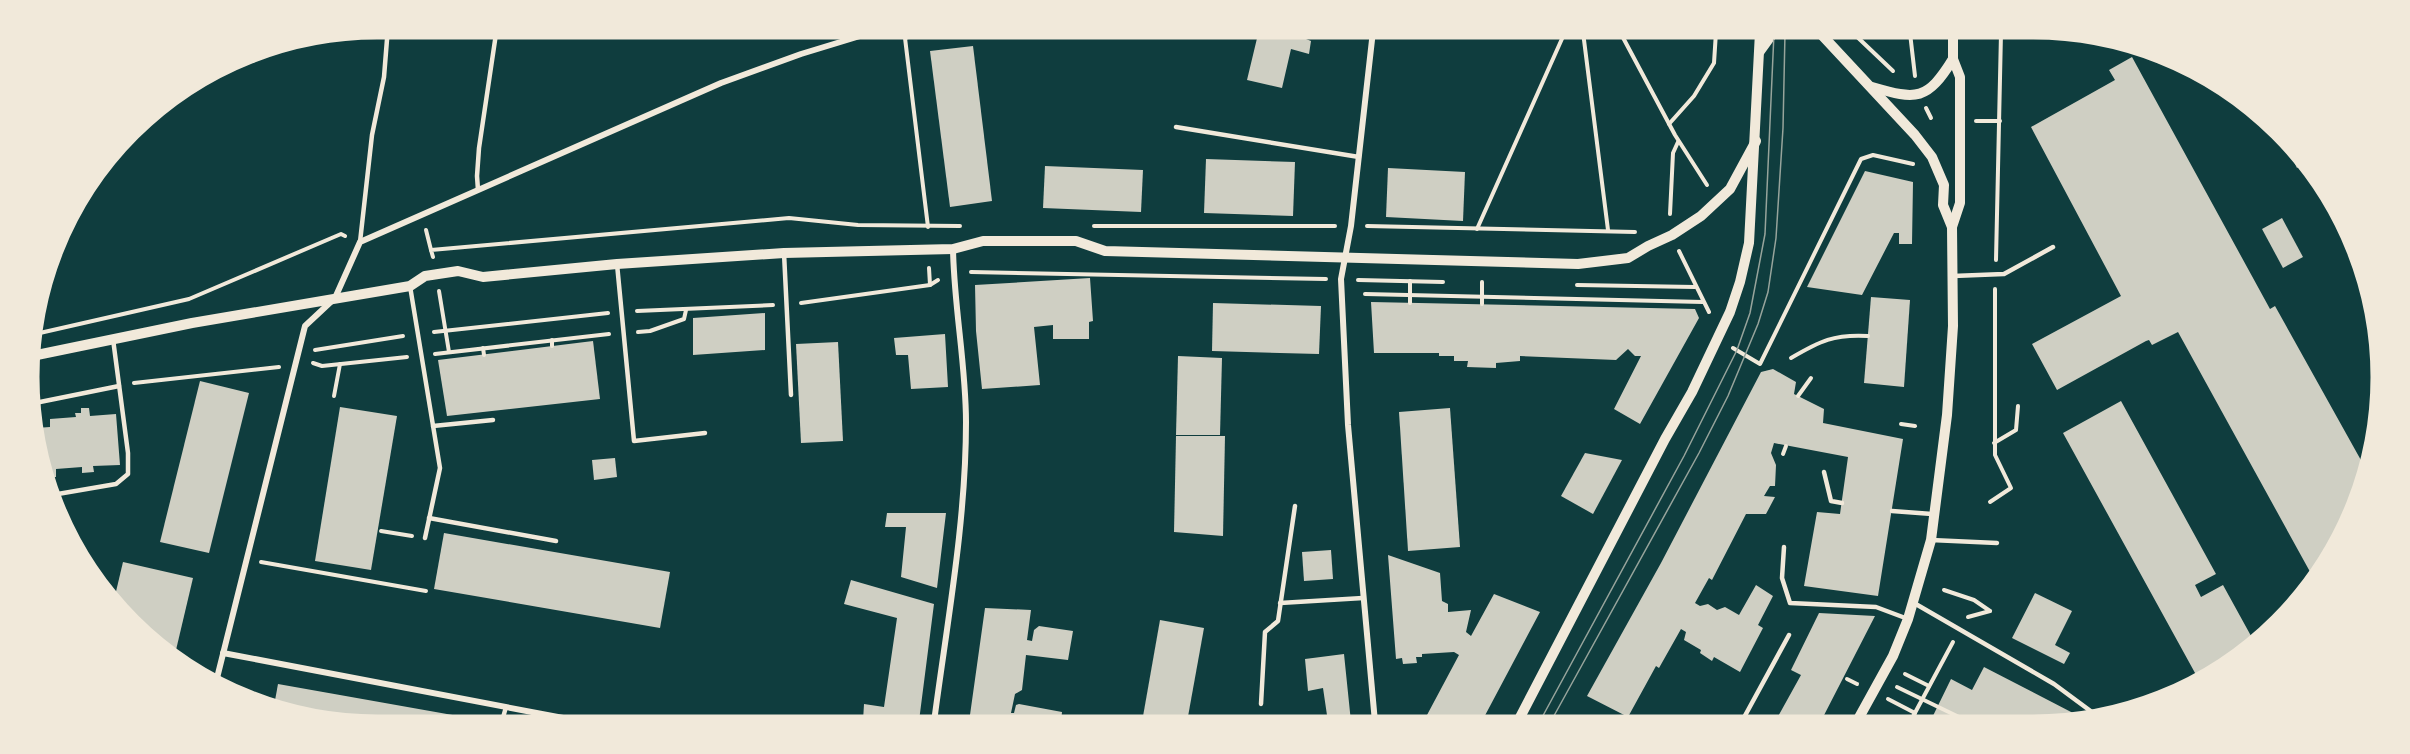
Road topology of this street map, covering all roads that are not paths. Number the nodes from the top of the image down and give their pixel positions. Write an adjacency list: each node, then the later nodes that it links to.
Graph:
1 (387, 38): 17 (lane)
2 (495, 38): 15 (lane)
3 (853, 38): 15 (street)
4 (1372, 38): 14 (street)
5 (1760, 38): 9 (street)
6 (1769, 38): 9 (street)
7 (1825, 38): 11 (street)
8 (1953, 38): 10 (street)
9 (1760, 51): 13 (street)
10 (1953, 59): 11 (street); 16 (street)
11 (1871, 87): 16 (street)
12 (1176, 127): 14 (lane)
13 (1756, 141): 21 (street); 60 (street)
14 (1359, 156): 21 (street)
15 (478, 190): 17 (street)
16 (1952, 227): 23 (street)
17 (360, 242): 25 (street)
18 (2054, 247): 23 (lane)
19 (953, 249): 20 (street); 21 (street); 58 (street)
20 (784, 253): 22 (street); 29 (lane)
21 (1344, 256): 46 (street)
22 (617, 264): 24 (street); 33 (lane)
23 (1953, 276): 39 (street)
24 (410, 286): 25 (street); 32 (lane)
25 (335, 298): 26 (street); 51 (street)
26 (113, 339): 27 (street); 28 (lane)
27 (38, 355)
28 (119, 386): 30 (lane); 35 (lane)
29 (791, 395)
30 (38, 402)
31 (493, 420): 32 (lane)
32 (433, 426): 40 (lane)
33 (705, 433)
34 (1824, 472): 36 (lane)
35 (59, 494)
36 (1842, 503)
37 (1295, 506): 47 (lane)
38 (1892, 511): 39 (lane)
39 (1935, 514): 42 (street)
40 (429, 518): 41 (lane); 43 (lane)
41 (425, 538)
42 (1931, 540): 44 (lane); 48 (street)
43 (556, 541)
44 (1997, 543)
45 (1784, 547): 49 (lane)
46 (1363, 598): 47 (lane); 59 (street)
47 (1280, 603): 53 (lane)
48 (1914, 603): 49 (street); 55 (lane)
49 (1908, 619): 62 (street)
50 (1789, 635): 61 (lane)
51 (223, 653): 52 (street); 54 (street)
52 (217, 676)
53 (1261, 704)
54 (506, 707): 56 (lane); 57 (street)
55 (2091, 711)
56 (503, 716)
57 (553, 716)
58 (935, 716)
59 (1374, 716)
60 (1521, 716)
61 (1745, 716)
62 (1860, 716)

